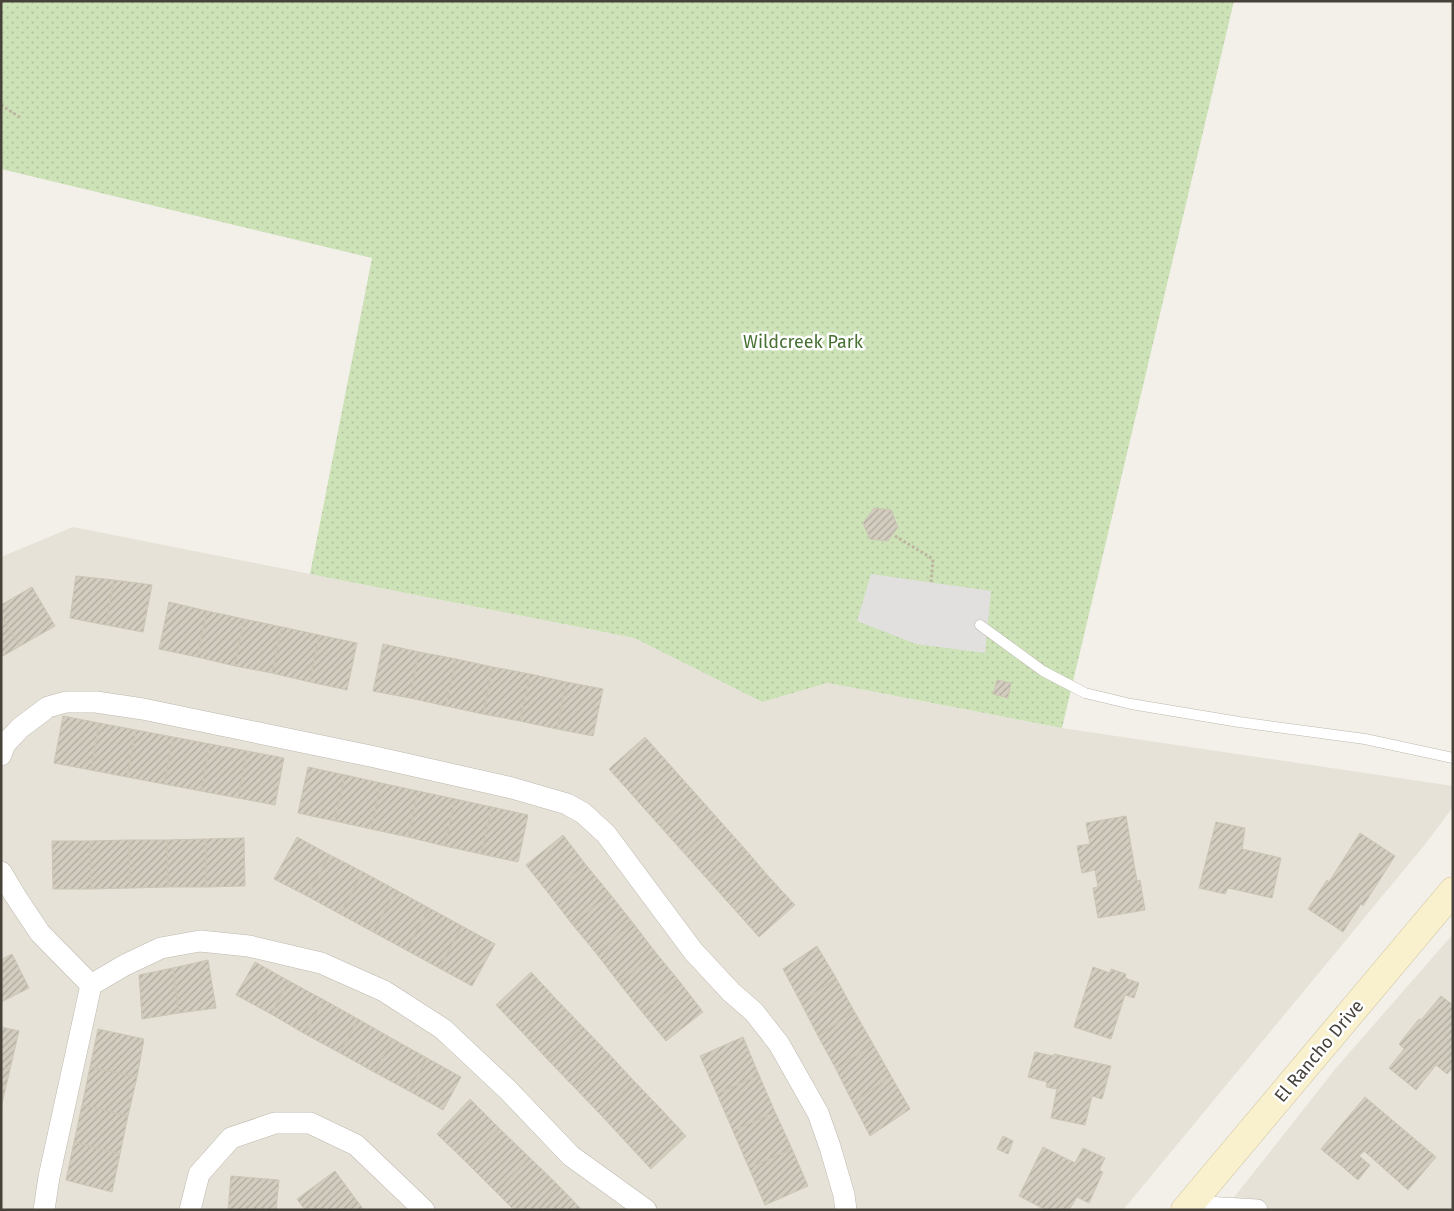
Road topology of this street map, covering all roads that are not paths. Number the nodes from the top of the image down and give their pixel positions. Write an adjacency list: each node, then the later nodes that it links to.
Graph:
1 (980, 625): 3 (lane)
2 (1, 755): 12 (street)
3 (1453, 758)
4 (1, 872): 6 (street)
5 (1450, 899): 7 (main road, El Rancho Drive)
6 (91, 985): 8 (street); 11 (street)
7 (1187, 1208): 13 (street)
8 (44, 1210)
9 (190, 1210): 10 (street)
10 (424, 1210)
11 (646, 1210)
12 (846, 1210)
13 (1257, 1210)

